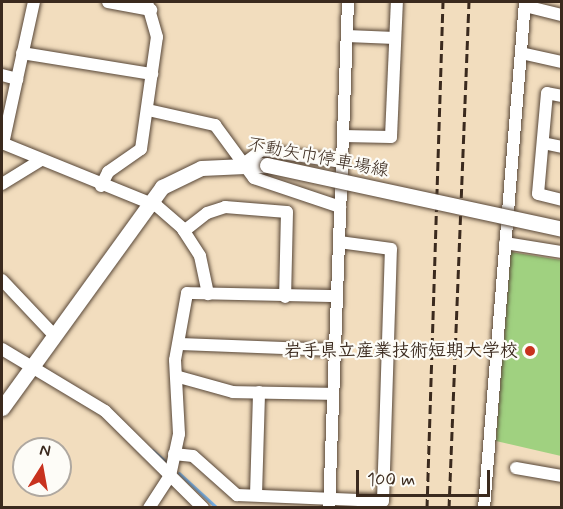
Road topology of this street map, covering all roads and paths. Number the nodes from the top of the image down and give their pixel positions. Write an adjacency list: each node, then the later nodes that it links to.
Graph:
1 (34, 2): 10 (street)
2 (108, 2): 6 (street)
3 (348, 2): 8 (street)
4 (396, 2): 9 (street)
5 (525, 4): 7 (street); 11 (street)
6 (149, 6): 13 (street)
7 (561, 15)
8 (347, 36): 9 (street); 18 (street)
9 (395, 38): 18 (street)
10 (22, 53): 13 (street); 15 (street)
11 (521, 53): 12 (street); 33 (street)
12 (561, 62)
13 (152, 74): 17 (street)
14 (2, 75): 15 (street)
15 (17, 79): 19 (street)
16 (561, 96): 20 (street)
17 (148, 110): 23 (street); 26 (street)
18 (343, 136): 24 (street)
19 (2, 143): 22 (street)
20 (543, 143): 21 (street); 27 (street)
21 (561, 147)
22 (41, 160): 25 (street); 26 (street)
23 (246, 162): 24 (street); 28 (main road, 不動矢巾停車場線); 29 (street); 30 (main road, 不動矢巾停車場線, bridge)
24 (342, 162): 29 (street)
25 (2, 184)
26 (101, 186): 28 (street)
27 (561, 200)
28 (148, 201): 31 (street); 39 (main road, 不動矢巾停車場線)
29 (340, 207): 32 (street)
30 (561, 229)
31 (184, 231): 36 (street); 38 (street)
32 (339, 242): 37 (street); 52 (street)
33 (505, 243): 34 (street); 55 (street)
34 (561, 252)
35 (2, 280): 39 (street)
36 (207, 294): 38 (street); 40 (street)
37 (336, 296): 38 (street); 42 (street)
38 (285, 297)
39 (53, 334): 43 (main road, 不動矢巾停車場線)
40 (180, 344): 42 (street); 44 (street)
41 (2, 349): 43 (street)
42 (335, 350): 46 (street)
43 (28, 369): 47 (main road, 不動矢巾停車場線); 48 (street)
44 (179, 377): 45 (street); 48 (street)
45 (259, 392): 46 (street); 51 (street)
46 (333, 394): 52 (street)
47 (2, 408)
48 (172, 466): 51 (street); 53 (street); 54 (street)
49 (516, 468): 50 (street)
50 (561, 476)
51 (256, 495): 52 (street)
52 (330, 502)
53 (149, 507)
54 (203, 507)
55 (484, 507)

